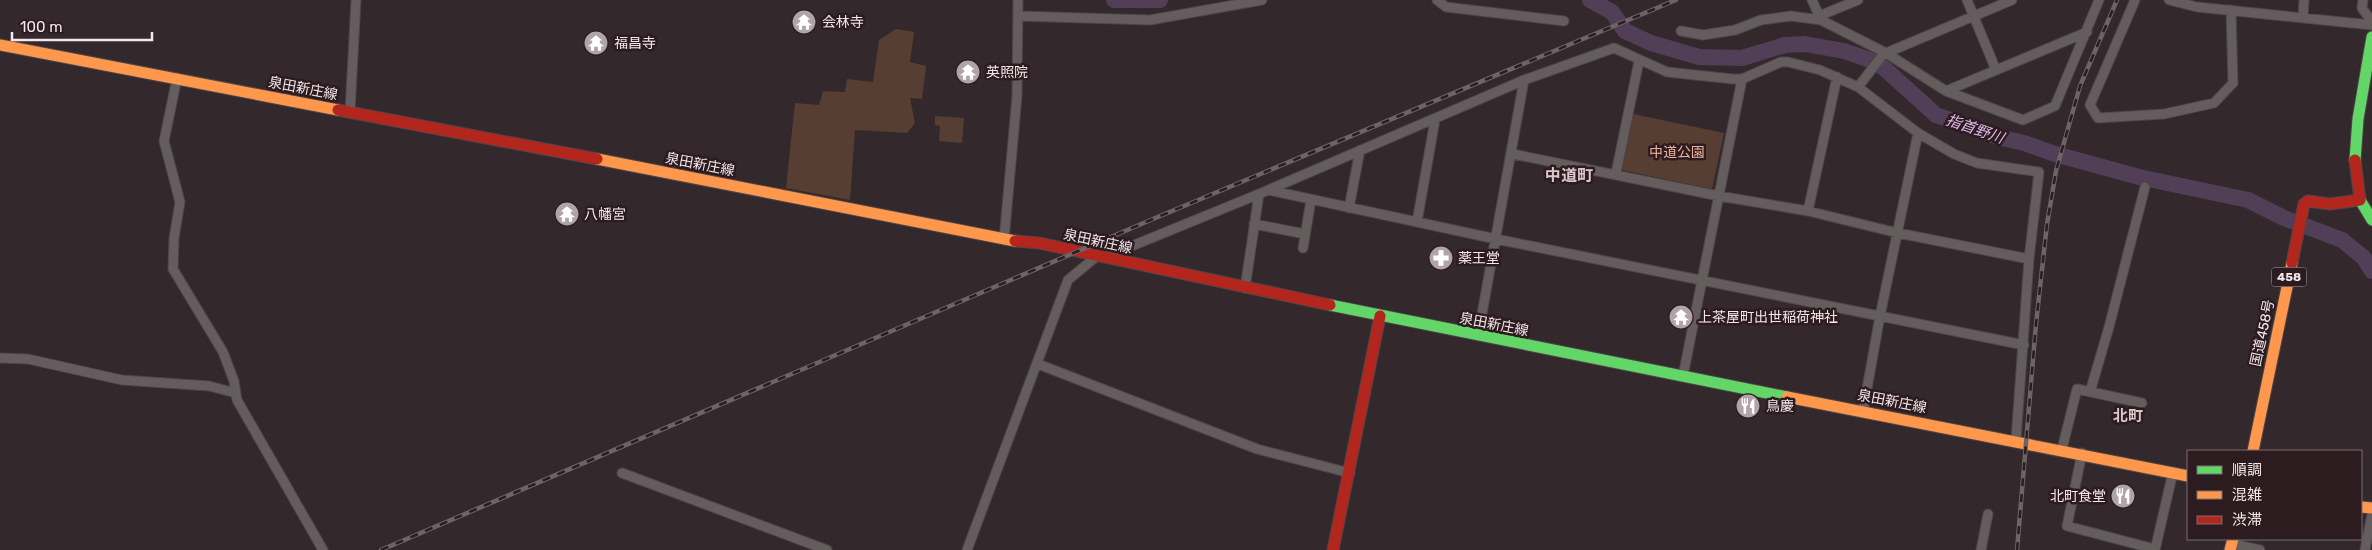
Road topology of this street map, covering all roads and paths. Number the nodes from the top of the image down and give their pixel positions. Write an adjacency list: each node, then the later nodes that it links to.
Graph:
1 (356, 0): 34 (street)
2 (1018, 0): 15 (street)
3 (1262, 0): 15 (street)
4 (1436, 0): 19 (street)
5 (1812, 0): 18 (street)
6 (1858, 0): 18 (street)
7 (1967, 0): 16 (street)
8 (2012, 0): 16 (street)
9 (2099, 0): 22 (street)
10 (2135, 0): 14 (street)
11 (2169, 0): 14 (street)
12 (2304, 0): 17 (street)
13 (2363, 0): 20 (street)
14 (2231, 10): 17 (street)
15 (1019, 16): 54 (street)
16 (1974, 17): 25 (street); 27 (street)
17 (2303, 17): 20 (street)
18 (1820, 18): 21 (street); 25 (street)
19 (1564, 21)
20 (2372, 24)
21 (1681, 31)
22 (2087, 32): 27 (street); 33 (street)
23 (2372, 37): 45 (main road)
24 (0, 45): 29 (main road, 泉田新庄線)
25 (1886, 52): 32 (street); 33 (street)
26 (1638, 61): 30 (street); 31 (street); 39 (street)
27 (1996, 70): 33 (street)
28 (1837, 77): 31 (street); 32 (street); 47 (street)
29 (177, 78): 34 (main road, 泉田新庄線); 68 (street)
30 (1524, 80): 35 (street); 38 (street)
31 (1742, 80): 43 (street)
32 (1858, 87): 36 (street)
33 (1946, 91)
34 (350, 112): 54 (main road, 泉田新庄線)
35 (1434, 120): 37 (street); 49 (street)
36 (1918, 134): 51 (street); 57 (street)
37 (1360, 150): 41 (street); 46 (street)
38 (1513, 154): 39 (street); 53 (street)
39 (1616, 173): 43 (street)
40 (2145, 187): 67 (street)
41 (1268, 190): 42 (street); 44 (street)
42 (1258, 194): 50 (street); 56 (street)
43 (1719, 196): 47 (street); 58 (street)
44 (1310, 200): 46 (street); 52 (street)
45 (2360, 200): 48 (main road); 73 (main road, 国道458号 / 458)
46 (1349, 208): 49 (street)
47 (1808, 211): 51 (street)
48 (2372, 220)
49 (1418, 222): 53 (street)
50 (1254, 224): 52 (street); 59 (street)
51 (1898, 233): 57 (street); 61 (street)
52 (1305, 234): 55 (street)
53 (1496, 239): 58 (street); 62 (street)
54 (1004, 240): 56 (main road, 泉田新庄線)
55 (1303, 248)
56 (1101, 256): 59 (main road, 泉田新庄線); 65 (street)
57 (2029, 259): 63 (street)
58 (1702, 279): 61 (street); 66 (street)
59 (1245, 288): 60 (main road, 泉田新庄線)
60 (1380, 316): 62 (main road, 泉田新庄線); 77 (main road)
61 (1880, 316): 63 (street); 70 (street)
62 (1478, 336): 66 (main road, 泉田新庄線)
63 (2024, 345): 71 (street)
64 (0, 358): 68 (street)
65 (1038, 364): 77 (street); 85 (street)
66 (1683, 376): 70 (main road, 泉田新庄線)
67 (2090, 392): 69 (street); 72 (street)
68 (236, 394): 83 (street)
69 (2142, 403)
70 (1863, 411): 71 (main road, 泉田新庄線)
71 (2016, 440): 72 (main road, 泉田新庄線)
72 (2062, 449): 74 (main road, 泉田新庄線)
73 (2253, 450)
74 (2082, 453): 75 (main road, 泉田新庄線); 82 (street)
75 (2173, 472): 78 (main road, 泉田新庄線); 82 (street)
76 (622, 473): 84 (street)
77 (1350, 473): 86 (main road)
78 (2187, 476)
79 (1988, 514): 87 (street)
80 (2372, 514): 89 (street)
81 (2232, 544): 88 (street)
82 (2155, 549)
83 (323, 550)
84 (827, 550)
85 (967, 550)
86 (1333, 550)
87 (1981, 550)
88 (2260, 550)
89 (2365, 550)

